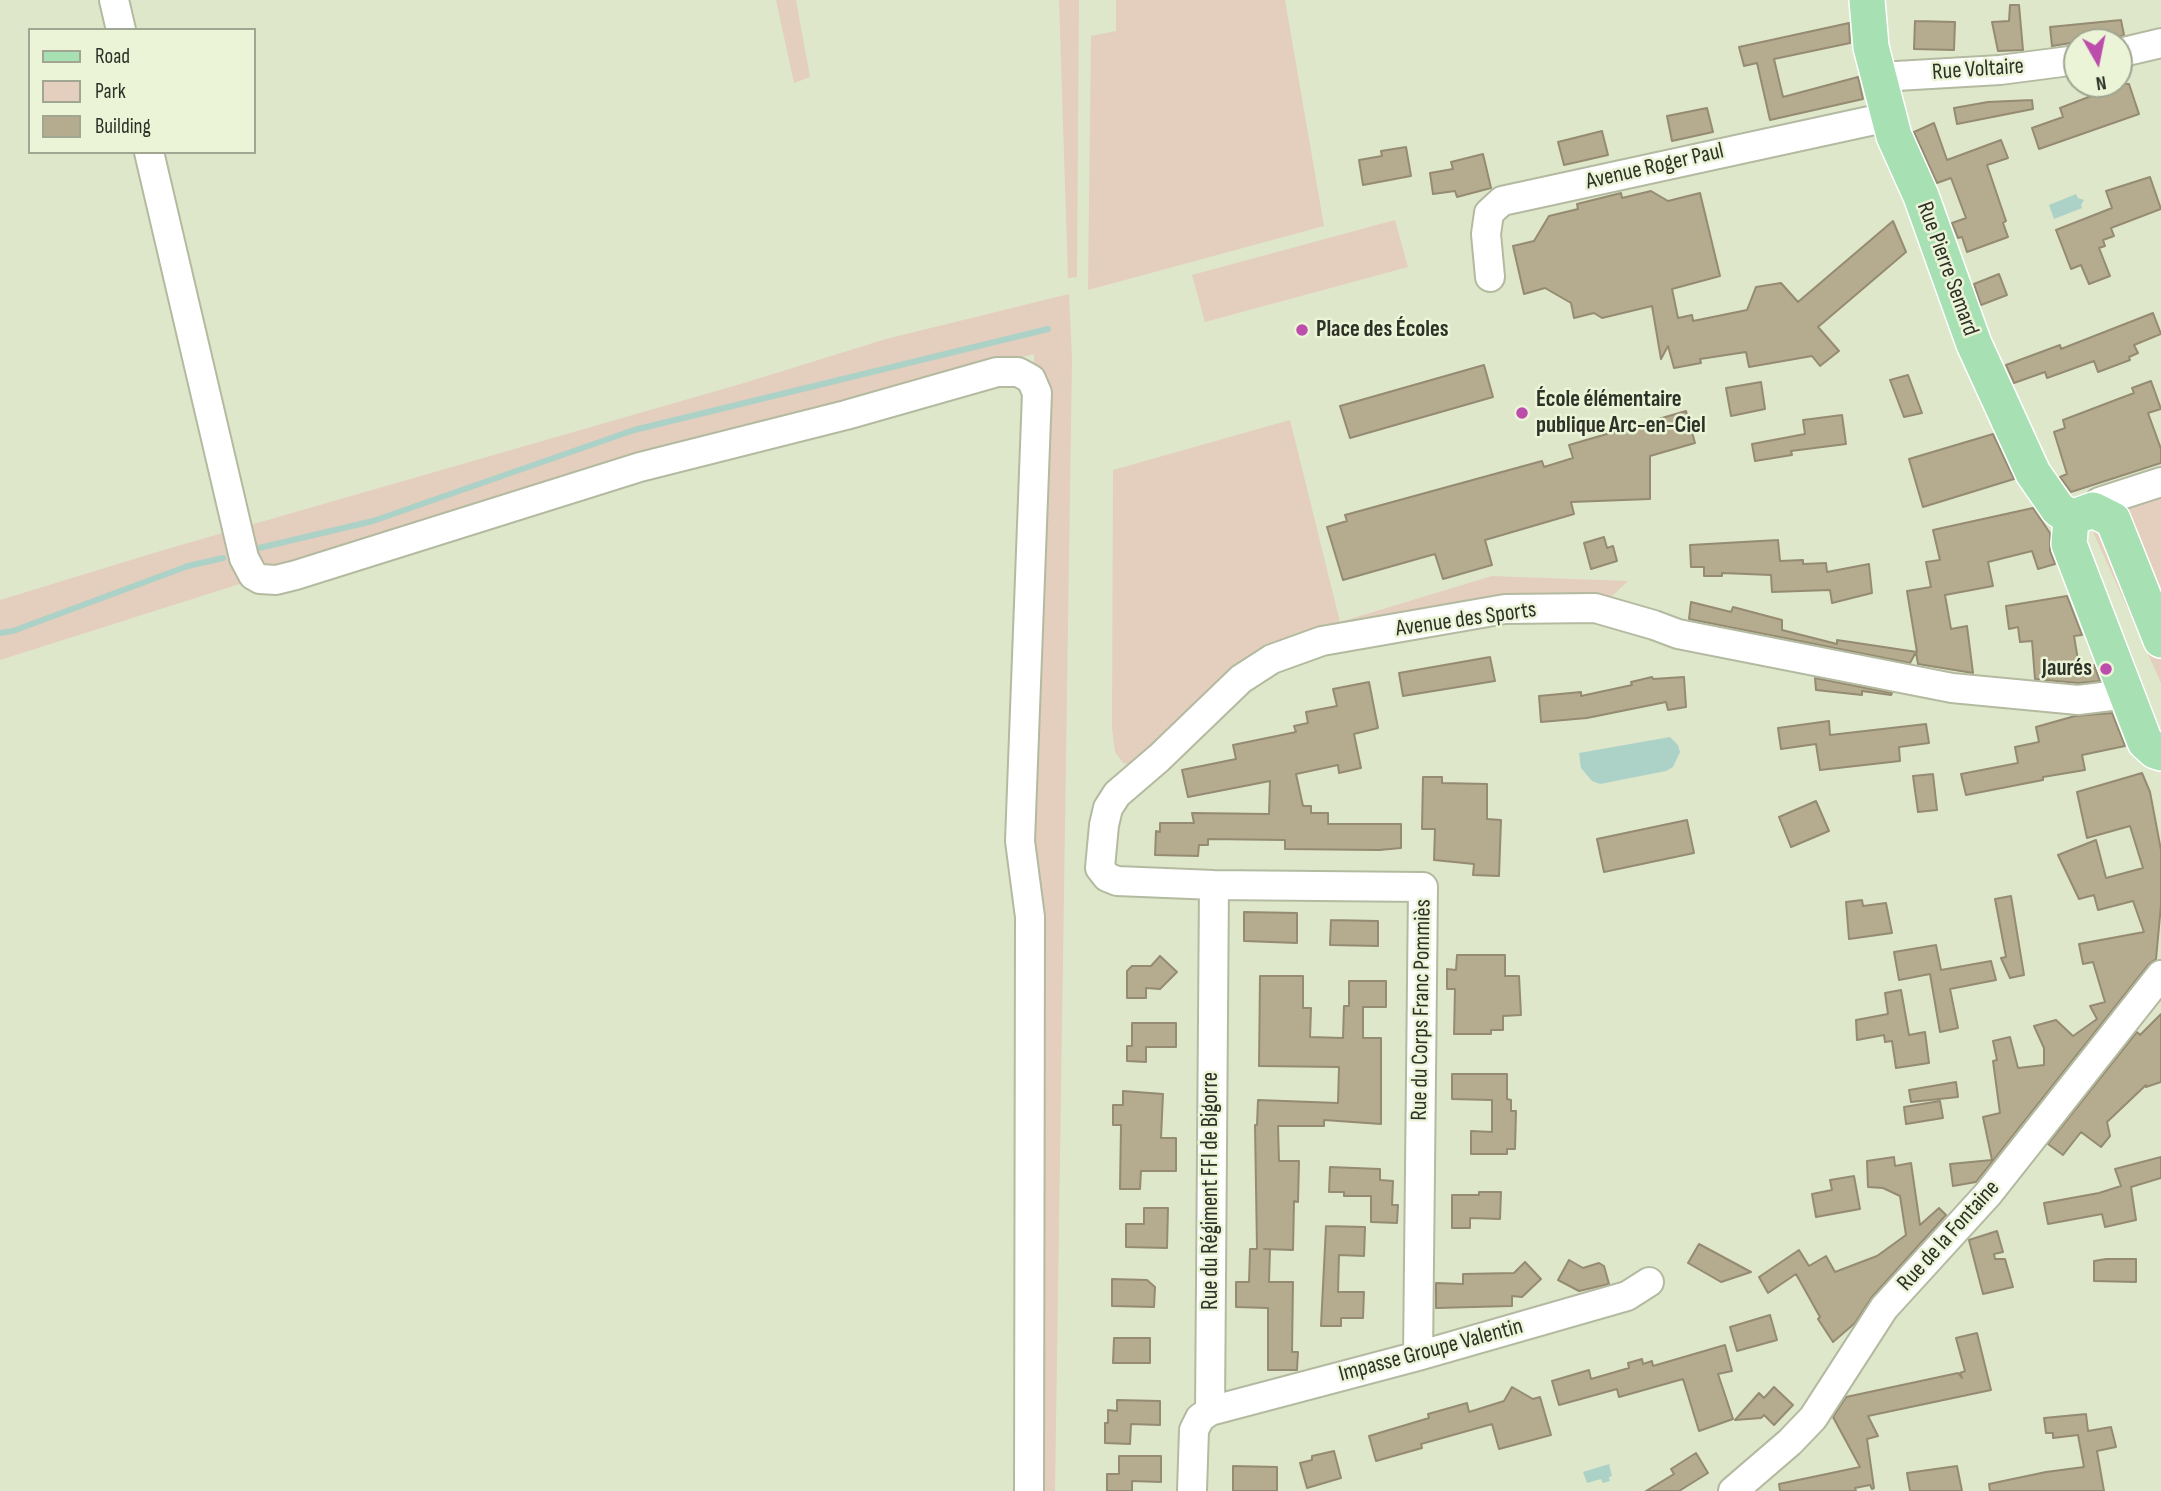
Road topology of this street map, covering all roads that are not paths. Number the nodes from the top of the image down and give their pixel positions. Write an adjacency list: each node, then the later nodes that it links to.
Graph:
1 (114, 0): 3 (street)
2 (1867, 0): 7 (main road, Rue Pierre Semard)
3 (121, 28)
4 (2161, 43): 5 (street)
5 (2133, 49)
6 (2063, 62): 7 (street, Rue Voltaire)
7 (1879, 78): 8 (main road, Rue Pierre Semard)
8 (1888, 117): 10 (street, Avenue Roger Paul); 12 (main road, Rue Pierre Semard)
9 (149, 154): 22 (street)
10 (1490, 276)
11 (2161, 482): 12 (street)
12 (2082, 514): 13 (main road, Rue Pierre Semard); 14 (main road)
13 (2161, 640)
14 (2127, 694): 15 (main road); 16 (street, Avenue des Sports)
15 (2161, 753)
16 (1117, 881): 17 (street, Rue du Corps Franc Pommiès)
17 (1214, 885): 20 (street, Rue du Corps Franc Pommiès); 21 (street, Rue du Régiment FFI de Bigorre)
18 (2161, 975): 24 (street, Rue de la Fontaine)
19 (1649, 1282): 20 (street, Impasse Groupe Valentin)
20 (1418, 1356): 21 (street, Impasse Groupe Valentin)
21 (1210, 1410): 23 (street, Rue du Régiment FFI de Bigorre)
22 (1029, 1491)
23 (1192, 1491)
24 (1733, 1491)

